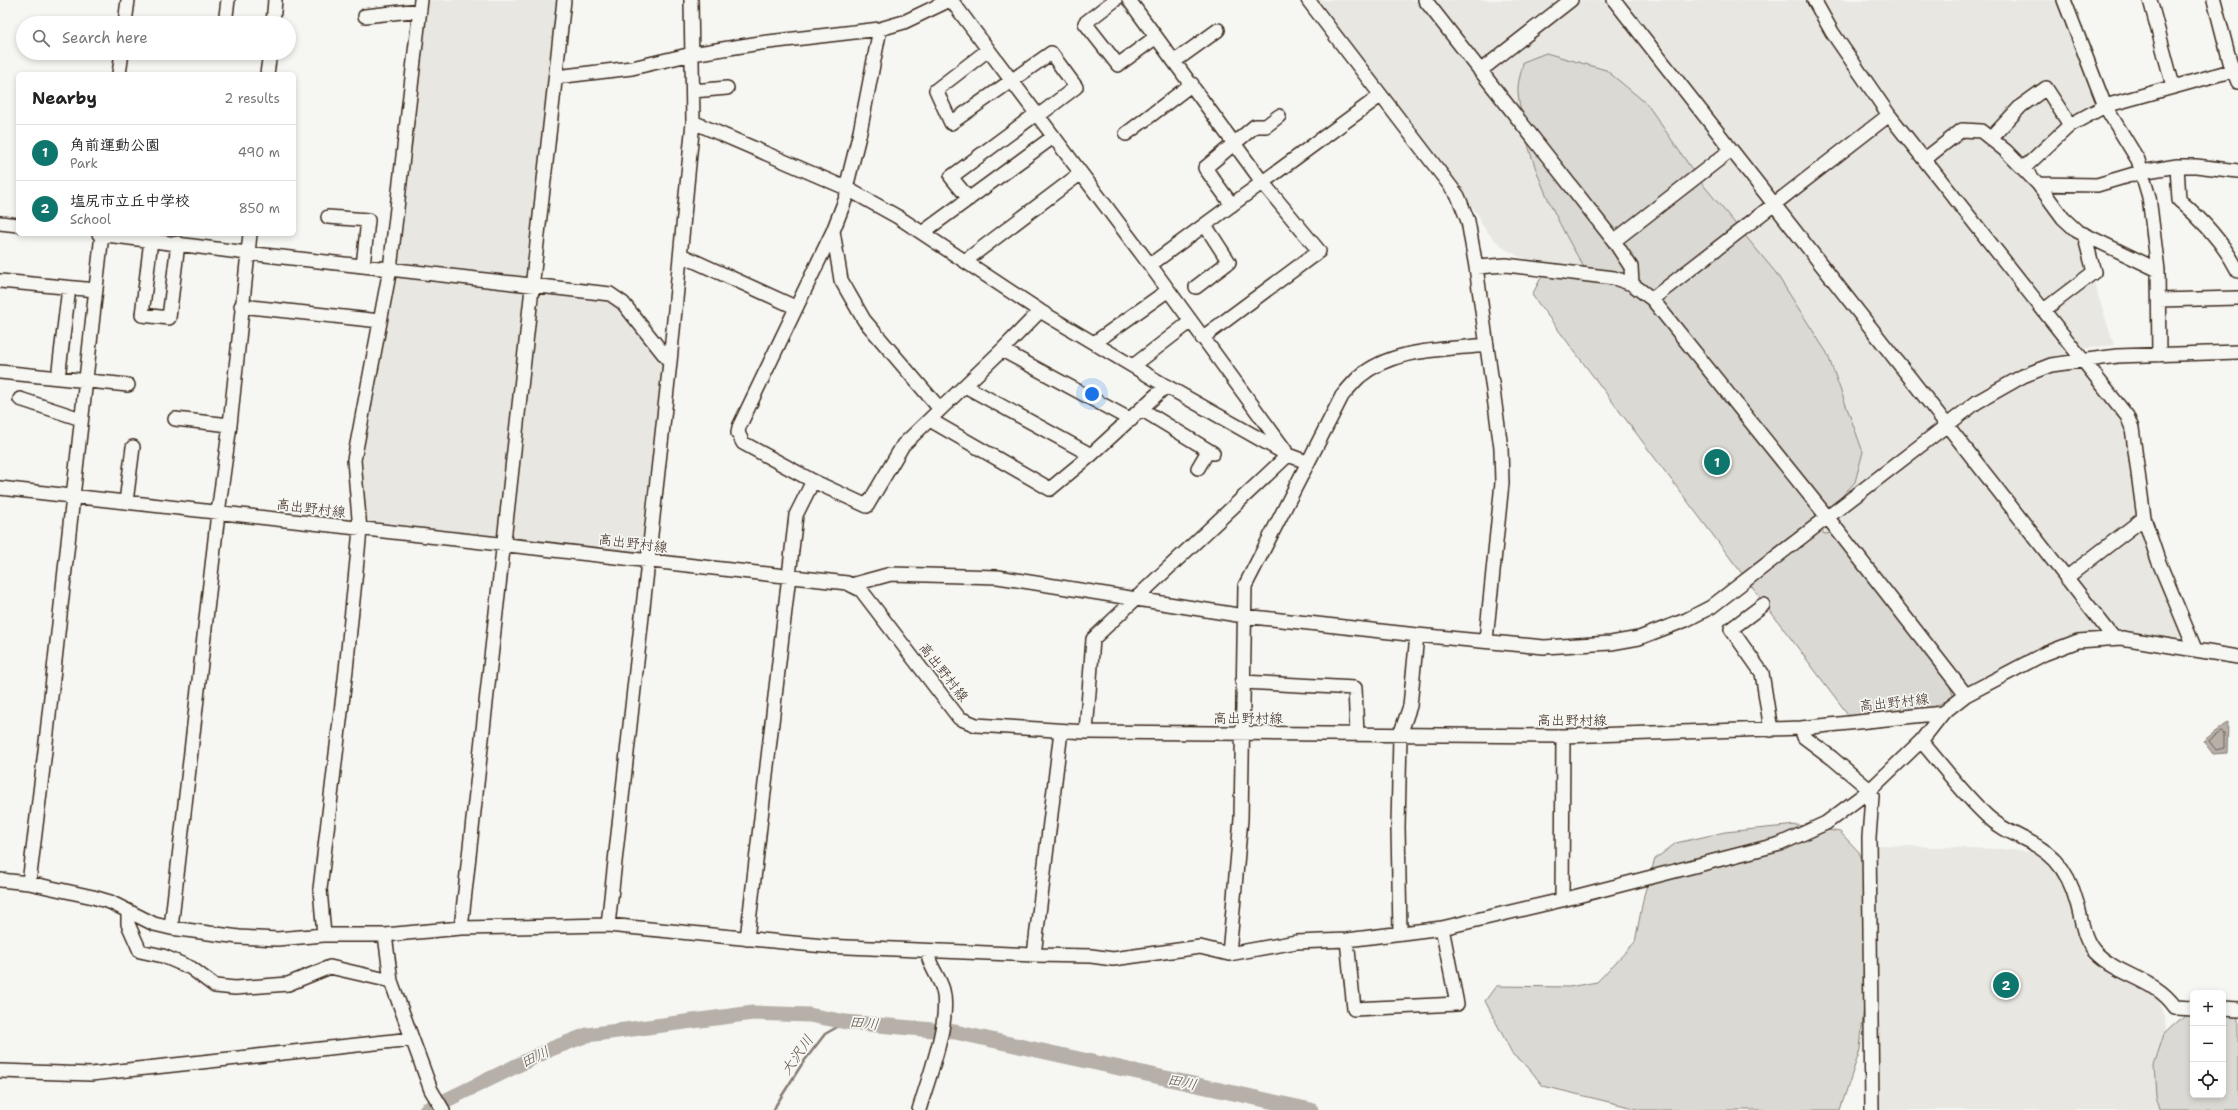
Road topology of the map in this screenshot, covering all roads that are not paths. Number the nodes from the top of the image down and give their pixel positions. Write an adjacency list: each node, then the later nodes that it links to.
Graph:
1 (128, 0): 18 (street)
2 (228, 0): 19 (street)
3 (275, 0): 20 (street)
4 (564, 0): 34 (street)
5 (691, 0): 26 (street)
6 (951, 0): 22 (street); 25 (street)
7 (1116, 0): 24 (street)
8 (1129, 0): 24 (street)
9 (1308, 0): 41 (street)
10 (1425, 0): 31 (street)
11 (1571, 0): 31 (street)
12 (1614, 0): 52 (street)
13 (1814, 0): 44 (street)
14 (2064, 0): 42 (street)
15 (2150, 0): 38 (street)
16 (2214, 0): 30 (street)
17 (420, 5): 21 (street); 84 (street)
18 (126, 16)
19 (226, 16)
20 (274, 16)
21 (365, 16)
22 (880, 29): 26 (street); 61 (street)
23 (1218, 30): 29 (street)
24 (1156, 37): 29 (street)
25 (988, 50): 35 (street); 35 (street)
26 (692, 54): 34 (street); 40 (street)
27 (121, 60): 32 (street)
28 (269, 60): 33 (street)
29 (1175, 61): 37 (street)
30 (2236, 69): 36 (street); 38 (street)
31 (1480, 70): 77 (street)
32 (119, 72)
33 (267, 72)
34 (556, 77): 89 (street)
35 (1011, 81): 43 (street); 43 (street)
36 (2238, 82)
37 (1192, 84): 48 (street); 51 (street)
38 (2173, 86): 42 (street)
39 (727, 88): 40 (street)
40 (693, 91): 46 (street)
41 (1380, 96): 59 (street); 83 (street)
42 (2105, 106): 47 (street); 57 (street)
43 (1037, 115): 49 (street); 62 (street)
44 (1889, 115): 53 (street); 64 (street)
45 (1280, 116): 51 (street)
46 (693, 122): 61 (street); 79 (street)
47 (2070, 125): 50 (street); 55 (street)
48 (1126, 134)
49 (1053, 137): 58 (street); 62 (street)
50 (1991, 138): 53 (street); 55 (street)
51 (1234, 142): 59 (street); 63 (street)
52 (1731, 150): 64 (street); 77 (street)
53 (1925, 160): 99 (street)
54 (2177, 166): 56 (street); 57 (street); 86 (street)
55 (2024, 168): 60 (street)
56 (2238, 171)
57 (2141, 172): 60 (street); 85 (street)
58 (1081, 173): 80 (street); 81 (street)
59 (1263, 183): 63 (street); 103 (street)
60 (2038, 184): 71 (street)
61 (847, 189): 69 (street); 70 (street)
62 (969, 199): 70 (street)
63 (1232, 205): 68 (street)
64 (1774, 205): 95 (street); 126 (street)
65 (328, 217): 82 (street)
66 (0, 223): 67 (street)
67 (16, 225)
68 (1204, 225): 81 (street); 90 (street)
69 (833, 230): 98 (street); 119 (street)
70 (922, 233): 80 (street)
71 (2084, 234): 85 (street); 99 (street)
72 (101, 236): 92 (street)
73 (118, 236): 75 (street)
74 (250, 236): 78 (street)
75 (151, 240): 76 (street); 76 (street)
76 (173, 240): 78 (street)
77 (1614, 241): 88 (street)
78 (247, 253): 82 (street); 97 (street)
79 (681, 255): 98 (street); 110 (street)
80 (965, 261): 100 (street)
81 (1150, 265): 93 (street)
82 (363, 266): 84 (street)
83 (1476, 266): 88 (street); 105 (street)
84 (390, 269): 89 (street); 101 (street)
85 (2158, 270): 96 (street)
86 (2238, 271)
87 (0, 281): 91 (street)
88 (1632, 284): 95 (street)
89 (532, 285): 110 (street); 140 (street)
90 (1196, 287)
91 (69, 288): 92 (street); 113 (street)
92 (96, 290): 114 (street)
93 (1167, 290): 102 (street); 104 (street)
94 (2238, 298): 96 (street)
95 (1652, 299): 137 (street)
96 (2159, 300): 108 (street)
97 (241, 306): 101 (street); 125 (street)
98 (795, 307): 132 (street)
99 (2044, 310): 109 (street)
100 (1040, 311): 104 (street); 106 (street)
101 (380, 321): 139 (street)
102 (1190, 322): 103 (street); 111 (street)
103 (1202, 338): 129 (street)
104 (1094, 343): 111 (street)
105 (1486, 345): 130 (street); 150 (street)
106 (1002, 350): 116 (street); 124 (street)
107 (2238, 352): 108 (street)
108 (2159, 354): 109 (street)
109 (2083, 359): 126 (street); 138 (street)
110 (670, 362): 141 (street)
111 (1133, 366): 117 (street)
112 (0, 372): 113 (street)
113 (58, 378): 114 (street)
114 (85, 380): 115 (street); 121 (street)
115 (128, 385)
116 (965, 386): 119 (street); 128 (street)
117 (1166, 386): 120 (street); 129 (street)
118 (20, 399): 121 (street)
119 (940, 409): 123 (street)
120 (1141, 409): 124 (street); 131 (street)
121 (81, 419): 134 (street)
122 (175, 419): 125 (street)
123 (930, 420): 128 (street); 132 (street)
124 (1131, 420): 128 (street)
125 (230, 425): 136 (street)
126 (1946, 425): 137 (street); 143 (street)
127 (132, 446): 135 (street)
128 (1091, 455)
129 (1288, 455): 130 (street); 145 (street)
130 (1307, 462): 147 (street)
131 (1198, 468)
132 (813, 481): 142 (street)
133 (0, 488): 134 (street, 高出野村線)
134 (73, 495): 135 (street, 高出野村線); 167 (street)
135 (126, 502): 136 (street, 高出野村線)
136 (218, 513): 139 (street, 高出野村線); 171 (street)
137 (1828, 518): 150 (street); 154 (street)
138 (2144, 518): 143 (street); 151 (street)
139 (360, 530): 140 (street, 高出野村線); 175 (street)
140 (503, 544): 141 (street, 高出野村線); 172 (street)
141 (647, 561): 142 (street, 高出野村線); 170 (street)
142 (789, 577): 144 (street, 高出野村線); 177 (street)
143 (2066, 578): 149 (street)
144 (851, 585): 145 (street); 158 (street, 高出野村線)
145 (1136, 599): 147 (street); 159 (street)
146 (1763, 605): 157 (street)
147 (1244, 616): 148 (street); 153 (street)
148 (1417, 635): 150 (street); 162 (street)
149 (2113, 637): 151 (street); 154 (street)
150 (1486, 640)
151 (2195, 649): 152 (street)
152 (2238, 657)
153 (1242, 682): 160 (street); 161 (street)
154 (1966, 695): 155 (street)
155 (1942, 713): 156 (street, 高出野村線); 164 (street)
156 (1801, 728): 157 (street, 高出野村線); 165 (street)
157 (1771, 730): 163 (street, 高出野村線)
158 (1061, 731): 159 (street, 高出野村線); 181 (street)
159 (1086, 732): 160 (street, 高出野村線)
160 (1242, 734): 161 (street, 高出野村線); 180 (street)
161 (1357, 734): 162 (street, 高出野村線)
162 (1400, 735): 163 (street, 高出野村線); 174 (street)
163 (1564, 736): 168 (street)
164 (1921, 741): 165 (street); 184 (street)
165 (1870, 790): 168 (street); 191 (street)
166 (0, 880): 167 (street)
167 (29, 883): 169 (street)
168 (1562, 900): 173 (street)
169 (128, 912): 171 (street); 183 (street)
170 (608, 925): 172 (street); 177 (street)
171 (171, 928): 175 (street)
172 (460, 928): 176 (street)
173 (1442, 928): 174 (street); 178 (street)
174 (1400, 932): 178 (street)
175 (324, 935): 176 (street)
176 (385, 935): 183 (street)
177 (747, 939): 179 (street)
178 (1347, 940): 180 (street)
179 (824, 946): 181 (street); 182 (street)
180 (1230, 954): 181 (street)
181 (1034, 955): 182 (street)
182 (929, 958): 190 (street)
183 (391, 981): 187 (street)
184 (2190, 1008)
185 (2226, 1008): 186 (street)
186 (2238, 1009)
187 (412, 1038): 188 (street); 189 (street)
188 (0, 1071)
189 (443, 1110)
190 (919, 1110)
191 (1872, 1110)

